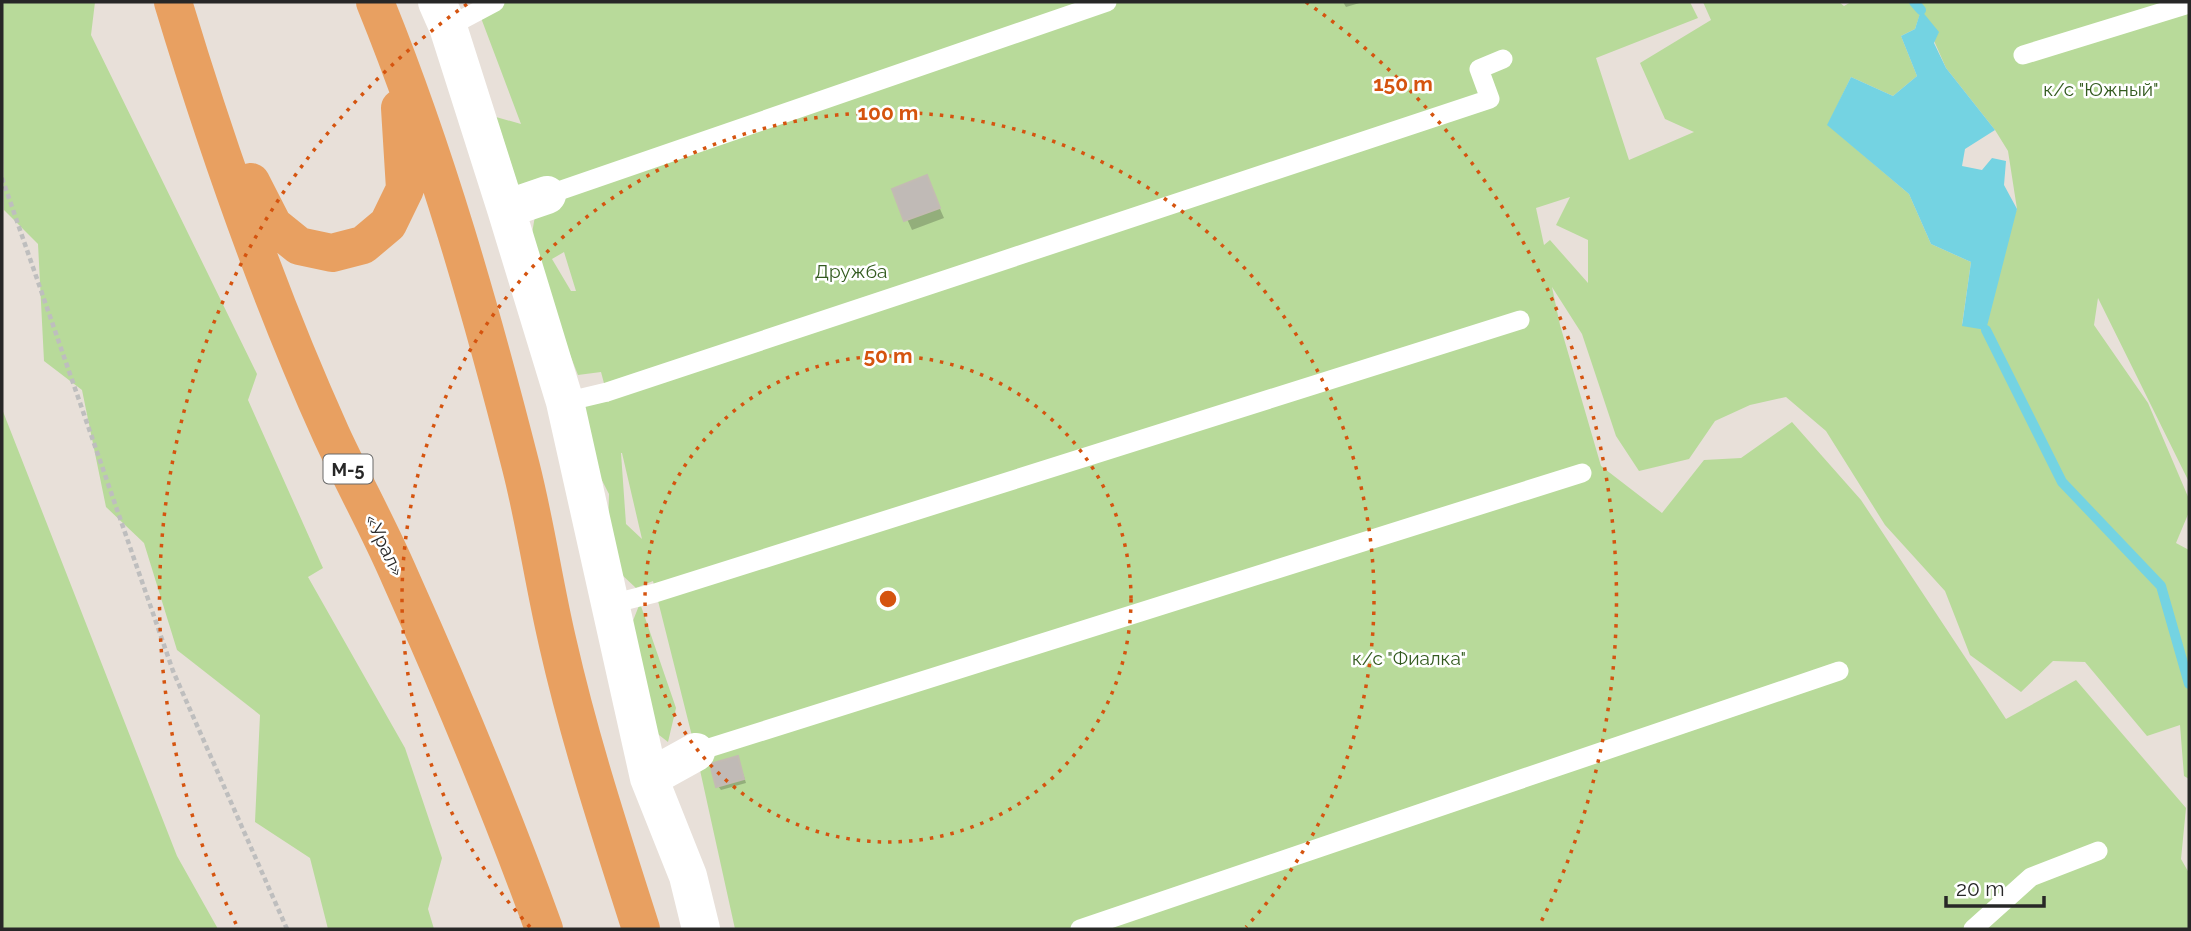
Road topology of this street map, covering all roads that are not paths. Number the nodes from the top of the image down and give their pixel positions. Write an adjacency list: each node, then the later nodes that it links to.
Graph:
1 (173, 2): 10 (highway, «Урал» / М-5)
2 (375, 2): 8 (highway)
3 (495, 2): 6 (lane)
4 (1107, 2): 11 (lane)
5 (2189, 4): 7 (lane)
6 (442, 14): 12 (street)
7 (2024, 55)
8 (398, 58): 10 (highway); 22 (highway)
9 (1503, 59): 14 (lane)
10 (195, 75): 21 (highway, «Урал» / М-5)
11 (547, 195): 12 (street)
12 (506, 209): 14 (street)
13 (1520, 320): 16 (lane)
14 (565, 402): 16 (street)
15 (1582, 473): 18 (lane)
16 (611, 604): 19 (street)
17 (1839, 671): 24 (lane)
18 (696, 752): 19 (street)
19 (649, 778): 23 (street)
20 (2098, 851): 25 (lane)
21 (544, 929)
22 (641, 929)
23 (701, 929)
24 (1080, 929)
25 (1973, 929)

